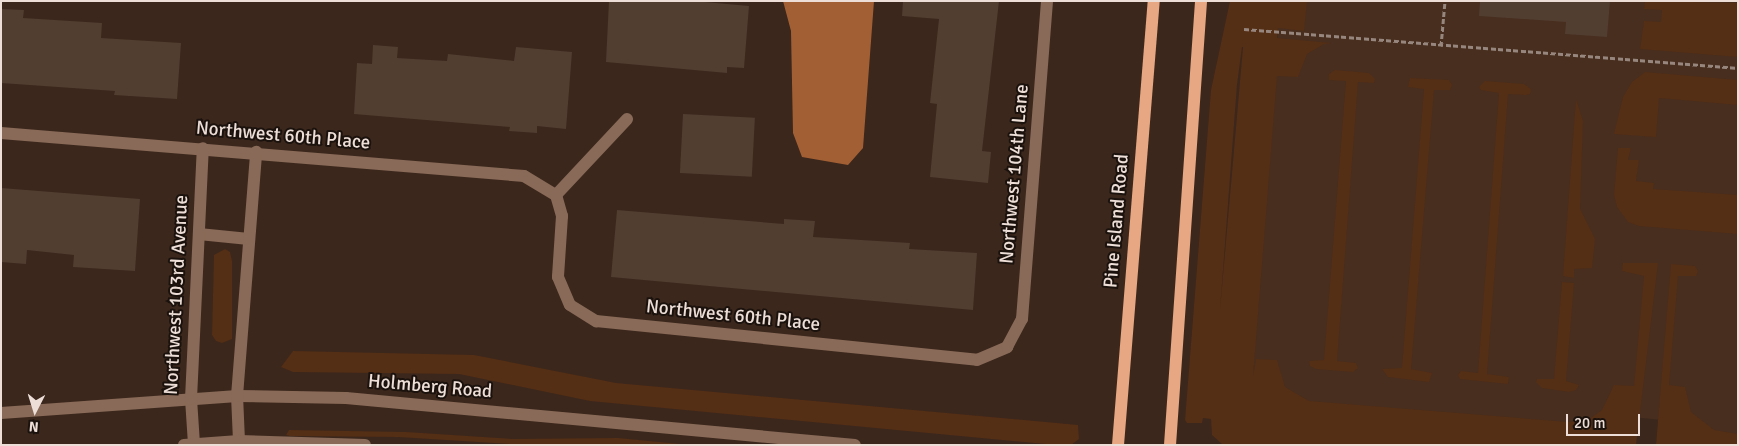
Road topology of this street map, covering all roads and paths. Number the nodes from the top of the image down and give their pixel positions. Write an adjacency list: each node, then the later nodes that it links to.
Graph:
1 (1047, 1): 15 (street, Northwest 104th Lane)
2 (1154, 1): 23 (main road, Pine Island Road)
3 (1201, 1): 24 (main road)
4 (1445, 1): 6 (path)
5 (1244, 29): 6 (path)
6 (1442, 46): 7 (path)
7 (1738, 68)
8 (627, 119): 12 (street)
9 (1, 133): 10 (street, Northwest 60th Place)
10 (203, 148): 11 (street, Northwest 60th Place); 13 (street, Northwest 103rd Avenue)
11 (256, 152): 12 (street, Northwest 60th Place); 14 (street)
12 (556, 194): 15 (street, Northwest 60th Place)
13 (199, 234): 14 (street); 17 (street, Northwest 103rd Avenue)
14 (249, 238): 16 (street)
15 (1007, 347)
16 (237, 396): 17 (street, Holmberg Road); 19 (street); 22 (street, Holmberg Road)
17 (190, 399): 18 (street, Holmberg Road); 20 (street, Northwest 103rd Avenue)
18 (1, 413)
19 (239, 441): 20 (street); 21 (street)
20 (189, 444)
21 (365, 445)
22 (855, 445)
23 (1118, 445)
24 (1170, 445)

